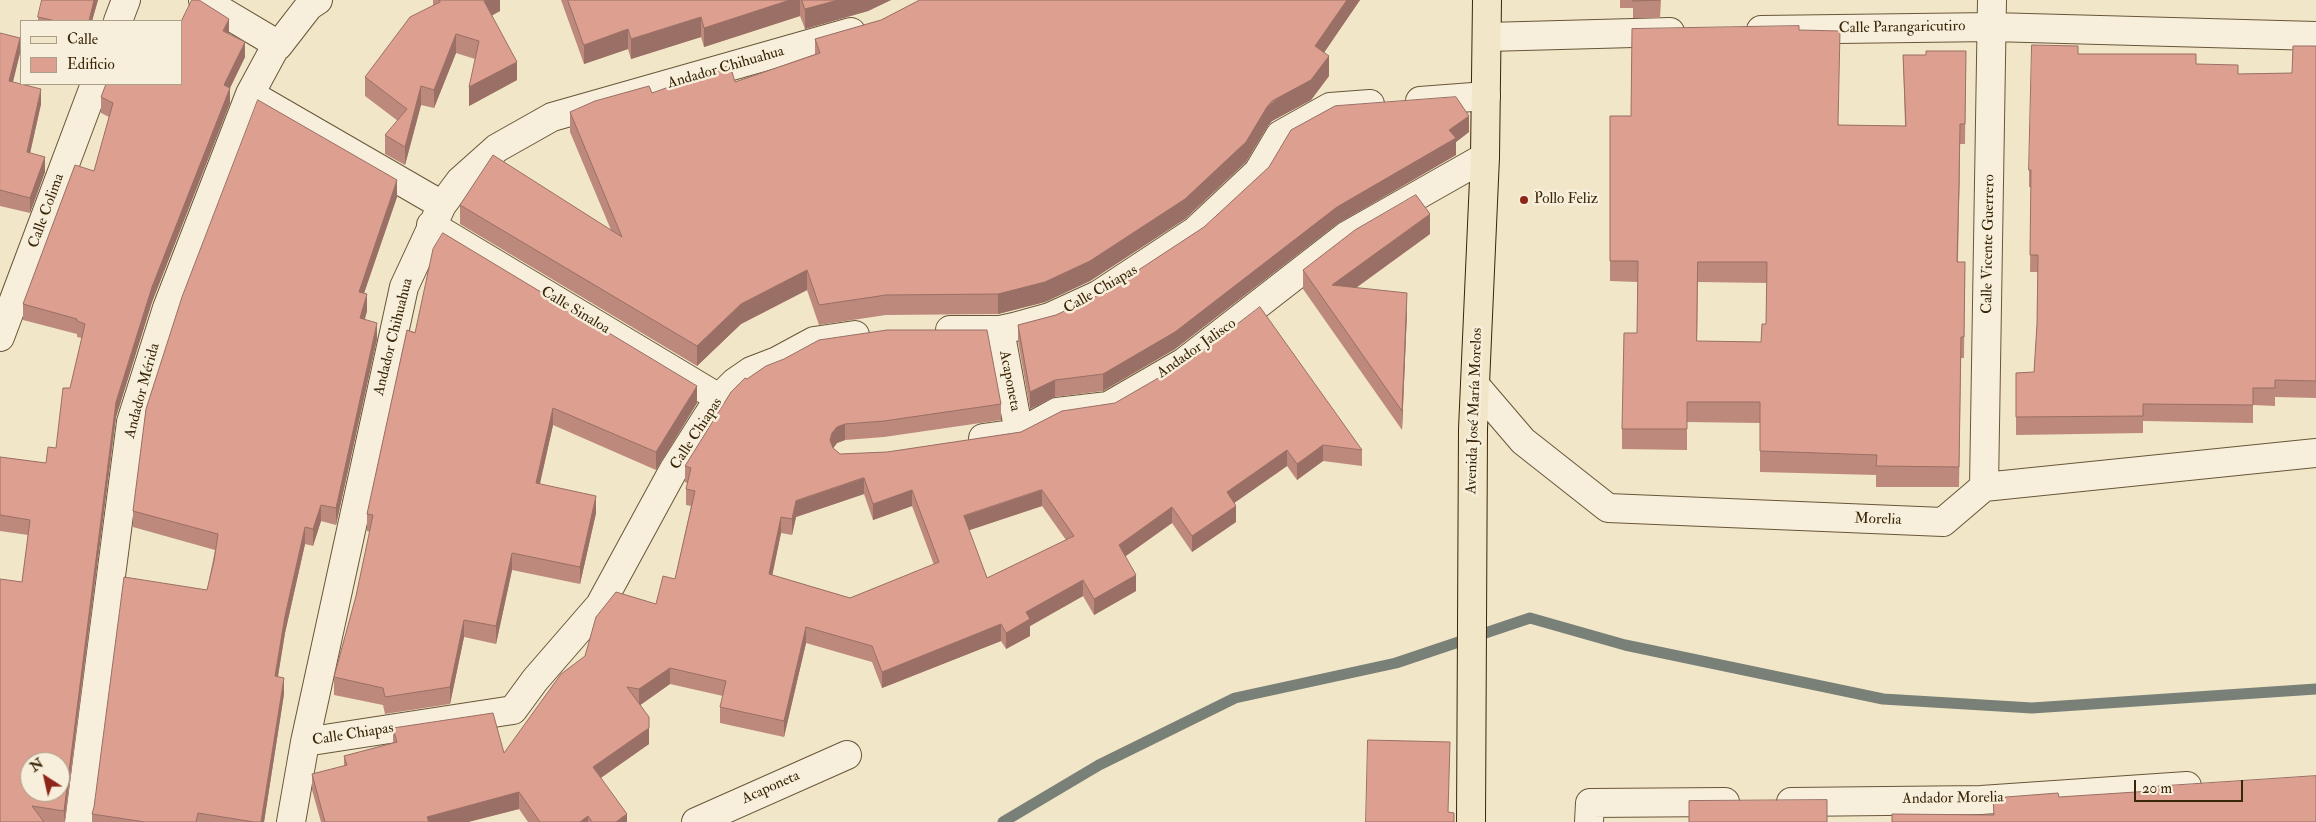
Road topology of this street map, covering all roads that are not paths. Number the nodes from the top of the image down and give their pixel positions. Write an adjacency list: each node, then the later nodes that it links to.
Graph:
1 (126, 0): 6 (street)
2 (203, 0): 13 (street)
3 (318, 0): 13 (street, Andador Mérida)
4 (1487, 0): 12 (main road, Avenida José María Morelos)
5 (1992, 0): 8 (street, Calle Vicente Guerrero)
6 (118, 20)
7 (874, 26): 18 (street, Andador Chihuahua)
8 (1992, 27): 9 (street, Calle Parangaricutiro); 11 (street, Calle Parangaricutiro); 28 (street, Calle Vicente Guerrero)
9 (1733, 31)
10 (1694, 32): 12 (street)
11 (2316, 36)
12 (1487, 37): 16 (main road, Avenida José María Morelos)
13 (277, 44): 15 (street, Andador Mérida)
14 (95, 85): 22 (street, Calle Colima)
15 (250, 94): 18 (street, Calle Sinaloa); 34 (street, Andador Mérida)
16 (1486, 96): 17 (main road, Avenida José María Morelos); 20 (street, Calle Chiapas)
17 (1485, 157): 23 (main road, Avenida José María Morelos); 25 (street, Andador Jalisco)
18 (436, 215): 24 (street, Calle Sinaloa); 29 (street, Andador Chihuahua)
19 (924, 330): 20 (street, Calle Chiapas)
20 (1000, 330): 25 (street, Acaponeta)
21 (877, 332): 24 (street, Calle Chiapas)
22 (0, 337)
23 (1475, 385): 28 (street, Morelia); 37 (main road, Avenida José María Morelos)
24 (719, 398): 29 (street, Calle Chiapas)
25 (1019, 433): 26 (street, Andador Jalisco)
26 (962, 442)
27 (2316, 453): 28 (street)
28 (1984, 487)
29 (305, 742): 35 (street, Andador Chihuahua)
30 (847, 755): 36 (street, Acaponeta)
31 (2208, 785): 32 (street, Andador Morelia)
32 (1981, 811): 33 (street, Andador Morelia)
33 (1590, 813)
34 (79, 822)
35 (291, 822)
36 (696, 822)
37 (1470, 822)

